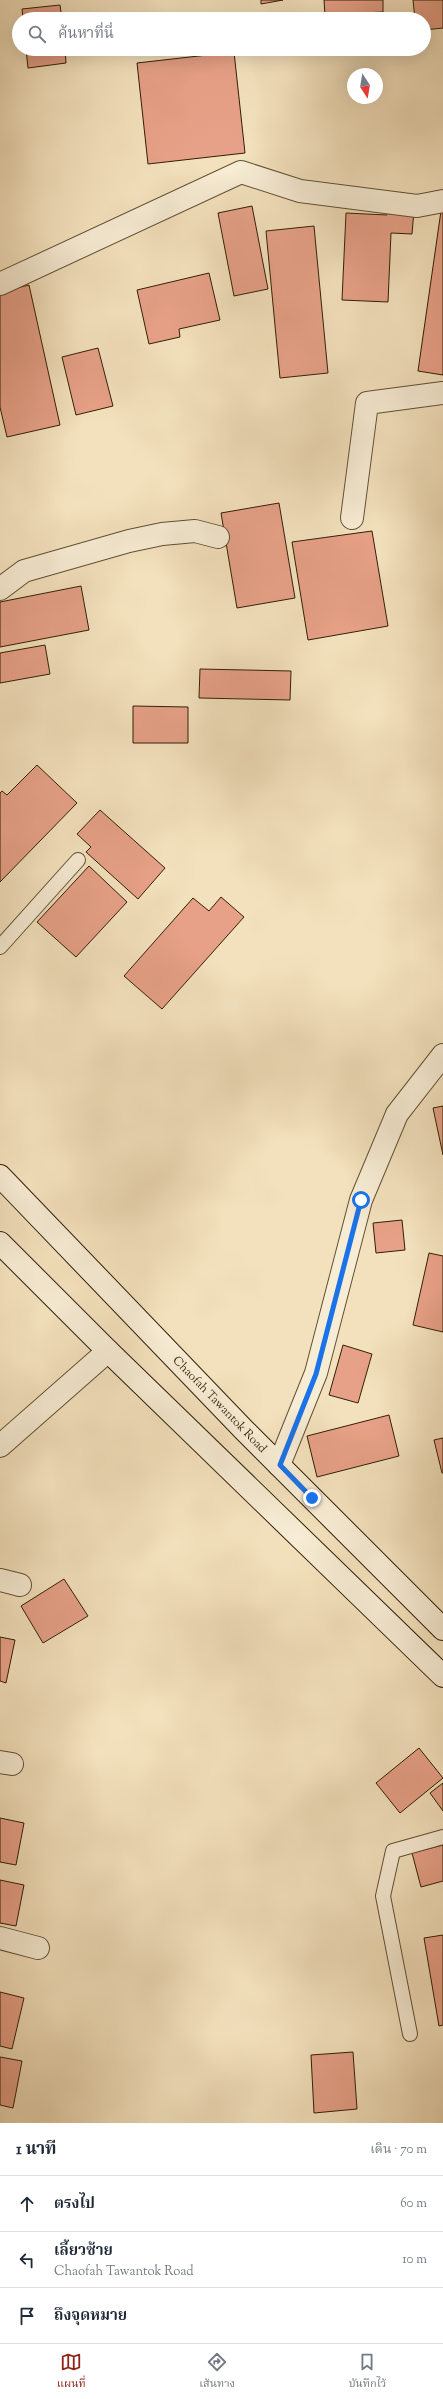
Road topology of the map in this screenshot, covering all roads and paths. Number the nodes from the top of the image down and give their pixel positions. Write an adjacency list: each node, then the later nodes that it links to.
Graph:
1 (443, 201): 2 (street)
2 (0, 284)
3 (443, 394): 4 (street)
4 (352, 518)
5 (218, 537): 6 (street)
6 (0, 589)
7 (78, 860): 8 (lane)
8 (0, 946)
9 (443, 1055): 14 (street)
10 (0, 1176): 14 (street, Chaofah Tawantok Road)
11 (0, 1243): 12 (street)
12 (108, 1351): 13 (street); 16 (street)
13 (0, 1446)
14 (280, 1465): 15 (street, Chaofah Tawantok Road)
15 (443, 1629)
16 (443, 1676)
17 (443, 1836): 20 (lane)
18 (0, 1938): 19 (street)
19 (38, 1948)
20 (410, 2034)

